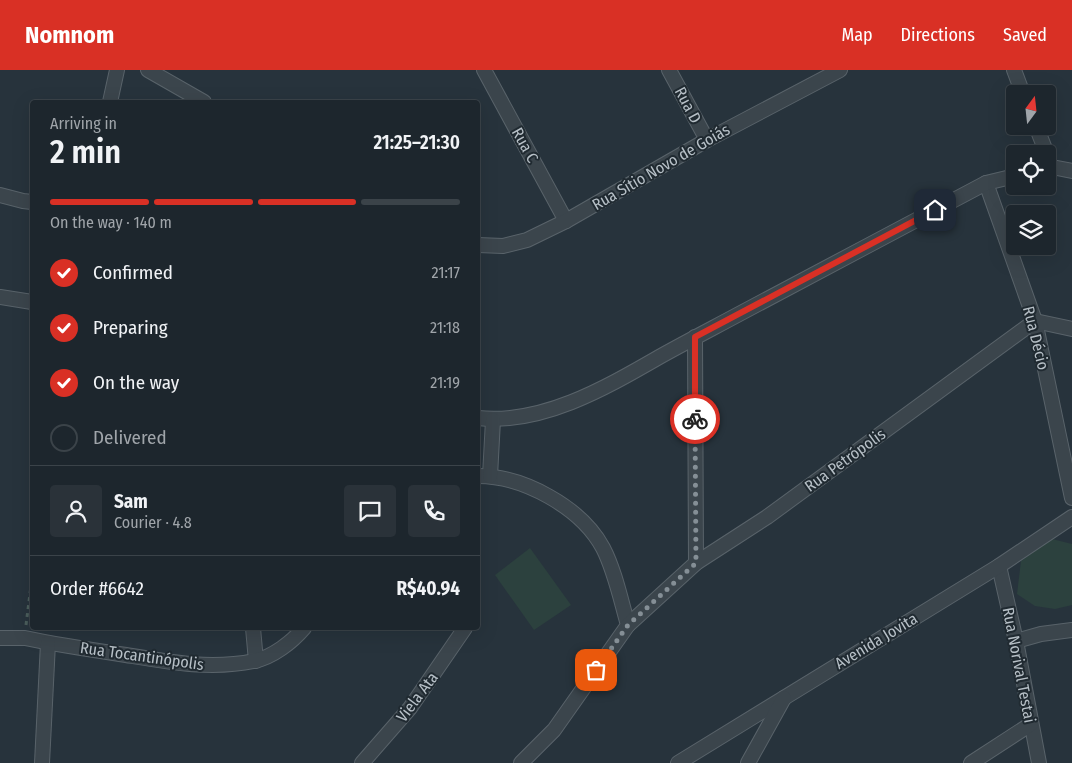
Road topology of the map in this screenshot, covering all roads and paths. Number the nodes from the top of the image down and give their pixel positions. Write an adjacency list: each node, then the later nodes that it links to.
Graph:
1 (117, 70): 8 (street)
2 (148, 70): 9 (street)
3 (484, 70): 17 (street, Rua C)
4 (669, 70): 10 (street, Rua D)
5 (1014, 70): 7 (street)
6 (837, 71): 10 (street, Rua Sítio Novo de Goiás)
7 (1020, 85)
8 (110, 100)
9 (200, 100)
10 (707, 140): 17 (street, Rua Sítio Novo de Goiás)
11 (1056, 164): 12 (street)
12 (1072, 171)
13 (1006, 178): 14 (street)
14 (986, 183): 21 (street, Rua Décio); 23 (street)
15 (0, 194): 16 (street)
16 (30, 202)
17 (566, 221): 18 (street, Rua Sítio Novo de Goiás)
18 (480, 244)
19 (0, 297): 20 (street)
20 (30, 302)
21 (1034, 321): 22 (street); 27 (street, Rua Décio); 29 (street, Rua Petrópolis)
22 (1072, 329)
23 (695, 337): 25 (street); 29 (street)
24 (480, 418): 25 (street)
25 (493, 420): 26 (street)
26 (484, 476): 32 (street)
27 (1072, 498)
28 (1072, 517): 30 (street, Avenida Jovita)
29 (696, 563): 32 (street, Rua Petrópolis)
30 (999, 566): 39 (street, Rua Norival Testai); 42 (street, Avenida Jovita)
31 (30, 595): 38 (path)
32 (628, 625): 46 (street)
33 (253, 630): 41 (street)
34 (302, 630): 41 (street, Rua Tocantinópolis)
35 (464, 630): 45 (street, Viela Ata)
36 (1072, 630): 39 (street)
37 (0, 638): 38 (street, Rua Tocantinópolis)
38 (25, 638): 40 (street, Rua Tocantinópolis)
39 (1016, 641): 43 (street, Rua Norival Testai)
40 (48, 643): 41 (street, Rua Tocantinópolis); 44 (street)
41 (256, 661)
42 (785, 697): 47 (street, Avenida Jovita); 48 (street)
43 (1031, 724): 49 (street); 50 (street, Rua Norival Testai)
44 (42, 763)
45 (362, 763)
46 (521, 763)
47 (678, 763)
48 (748, 763)
49 (971, 763)
50 (1039, 763)

